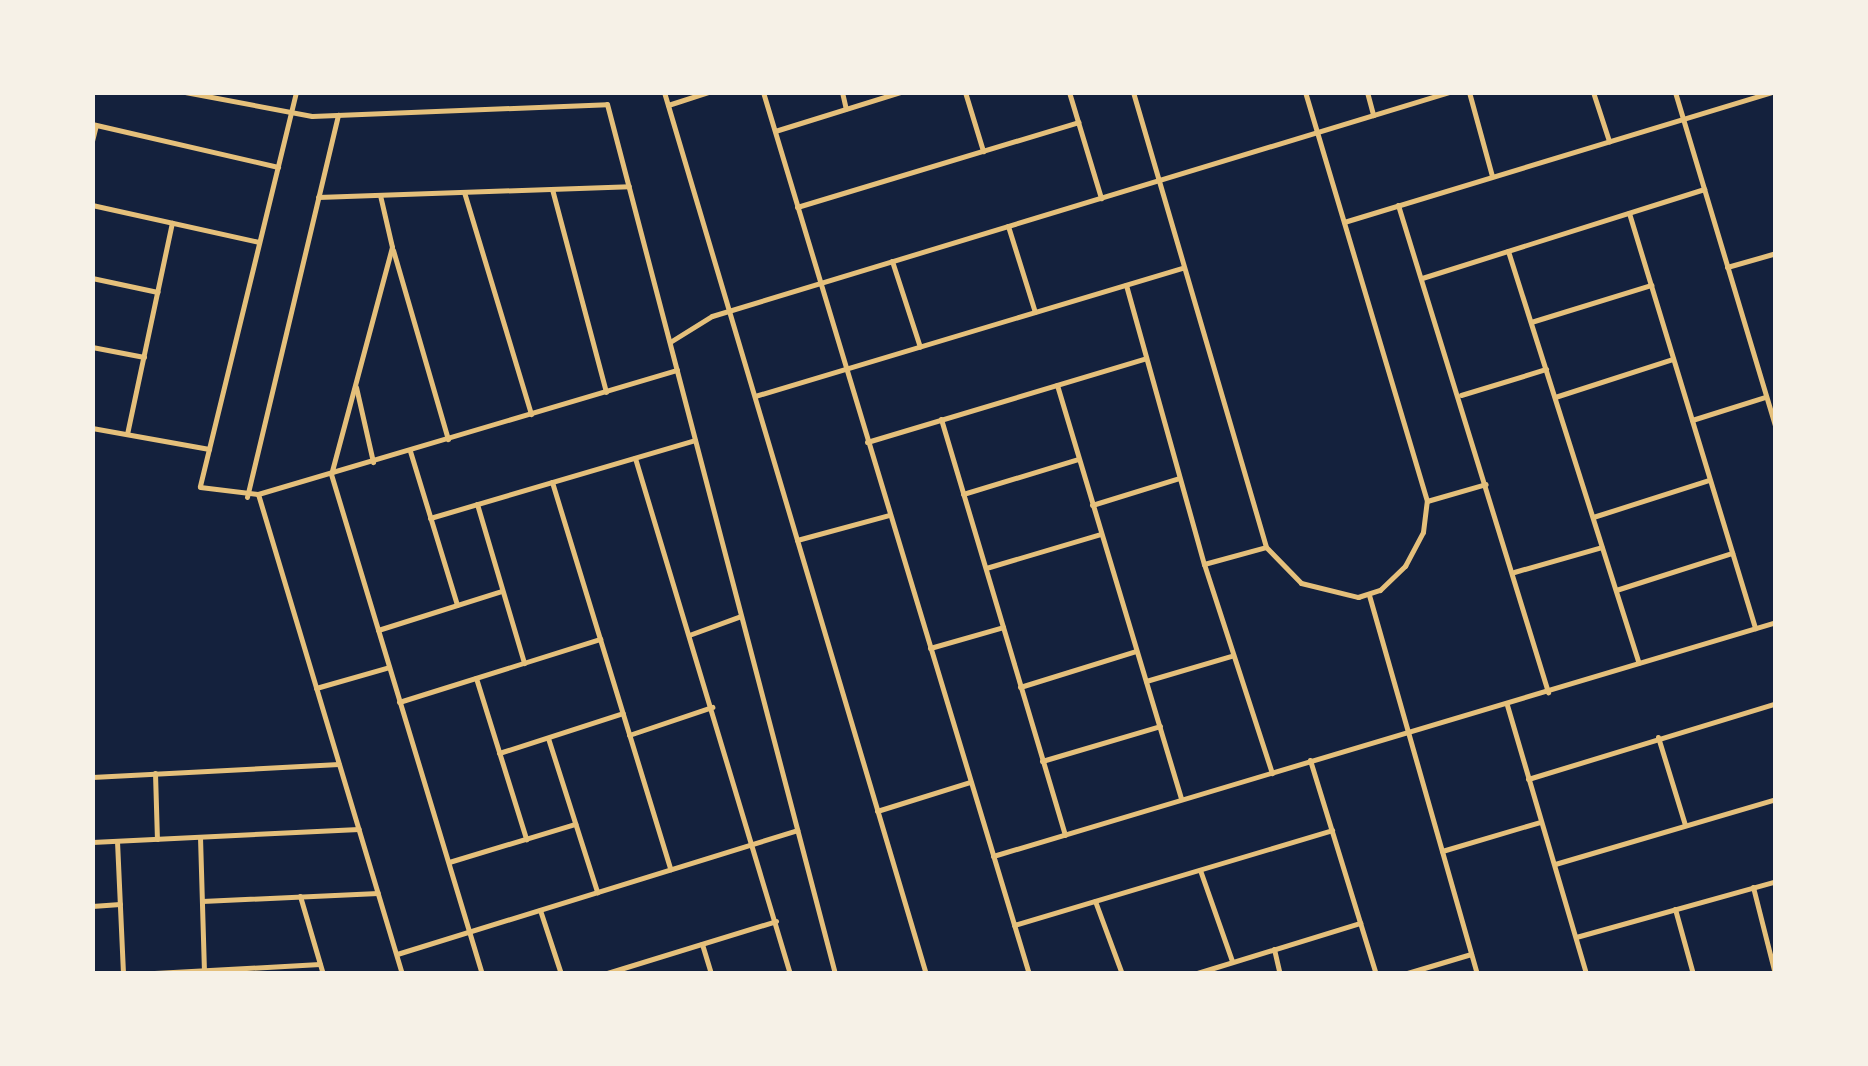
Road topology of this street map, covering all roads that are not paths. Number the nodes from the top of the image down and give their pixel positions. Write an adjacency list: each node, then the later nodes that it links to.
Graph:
1 (185, 92): 20 (street)
2 (296, 92): 20 (street)
3 (664, 92): 18 (street)
4 (708, 92): 18 (street)
5 (764, 92): 26 (street)
6 (842, 92): 19 (street)
7 (900, 92): 19 (street)
8 (966, 92): 30 (street)
9 (1069, 92): 24 (street)
10 (1133, 92): 33 (street)
11 (1305, 92): 27 (street)
12 (1367, 92): 22 (street)
13 (1449, 92): 22 (street)
14 (1469, 92): 32 (street)
15 (1593, 92): 29 (street)
16 (1675, 92): 23 (street)
17 (1770, 92): 23 (street)
18 (668, 105): 61 (street)
19 (846, 109): 26 (street)
20 (291, 113): 21 (street); 31 (street)
21 (338, 116): 34 (street); 39 (street)
22 (1374, 116): 27 (street)
23 (1683, 119): 29 (street); 36 (street)
24 (1078, 122): 30 (street); 40 (street)
25 (94, 124): 28 (street); 31 (street)
26 (775, 131): 43 (street)
27 (1317, 132): 33 (street); 45 (street)
28 (92, 141)
29 (1609, 142): 32 (street)
30 (983, 152): 43 (street)
31 (278, 167): 48 (street)
32 (1492, 177): 42 (street)
33 (1160, 180): 40 (street); 54 (street)
34 (629, 186): 35 (street); 64 (street)
35 (552, 189): 37 (street); 75 (street)
36 (1704, 189): 44 (street); 53 (street)
37 (464, 192): 38 (street); 80 (street)
38 (380, 195): 39 (street); 49 (street)
39 (318, 197): 101 (street)
40 (1101, 198): 47 (street)
41 (92, 205): 46 (street)
42 (1398, 205): 45 (street); 56 (street)
43 (797, 207): 57 (street)
44 (1629, 213): 50 (street); 59 (street)
45 (1344, 222): 102 (street)
46 (172, 223): 48 (street); 60 (street)
47 (1008, 226): 52 (street); 62 (street)
48 (259, 242): 89 (street)
49 (392, 247): 73 (street); 86 (street)
50 (1508, 251): 56 (street); 63 (street)
51 (1776, 253): 53 (street)
52 (892, 261): 57 (street); 65 (street)
53 (1728, 267): 79 (street)
54 (1184, 268): 58 (street); 111 (street)
55 (92, 278): 60 (street)
56 (1422, 278): 76 (street)
57 (818, 284): 61 (street); 70 (street)
58 (1126, 285): 62 (street); 68 (street)
59 (1651, 285): 63 (street); 69 (street)
60 (158, 292): 67 (street)
61 (729, 310): 64 (street); 77 (street)
62 (1035, 312): 65 (street)
63 (1531, 322): 71 (street)
64 (670, 342): 72 (street)
65 (920, 346): 70 (street)
66 (92, 347): 67 (street)
67 (144, 357): 85 (street)
68 (1144, 358): 74 (street); 95 (street)
69 (1673, 359): 78 (street); 82 (street)
70 (844, 369): 77 (street); 88 (street)
71 (1546, 369): 76 (street); 78 (street)
72 (677, 370): 75 (street); 87 (street)
73 (354, 382): 93 (street); 94 (street)
74 (1057, 385): 81 (street); 92 (street)
75 (606, 392): 80 (street)
76 (1460, 395): 98 (street)
77 (754, 396): 109 (street)
78 (1555, 397): 106 (street)
79 (1766, 397): 82 (street); 84 (street)
80 (531, 414): 86 (street)
81 (941, 419): 88 (street); 100 (street)
82 (1692, 420): 96 (street)
83 (92, 428): 85 (street)
84 (1776, 428)
85 (127, 434): 89 (street)
86 (448, 439): 90 (street)
87 (695, 440): 91 (street); 120 (street)
88 (867, 442): 105 (street)
89 (209, 450): 101 (street)
90 (410, 450): 93 (street); 107 (street)
91 (635, 458): 97 (street); 125 (street)
92 (1078, 459): 100 (street); 104 (street)
93 (373, 462): 94 (street)
94 (331, 474): 99 (street); 124 (street)
95 (1179, 478): 104 (street); 113 (street)
96 (1710, 480): 106 (street); 112 (street)
97 (552, 482): 103 (street); 126 (street)
98 (1487, 484): 102 (street); 115 (street)
99 (258, 494): 101 (street); 136 (street)
100 (963, 494): 114 (street)
101 (247, 497)
102 (1426, 501): 118 (street)
103 (477, 504): 107 (street); 117 (street)
104 (1092, 505): 108 (street)
105 (889, 516): 109 (street); 127 (street)
106 (1593, 517): 110 (street)
107 (430, 518): 119 (street)
108 (1102, 534): 114 (street); 128 (street)
109 (797, 540): 159 (street)
110 (1602, 546): 115 (street); 116 (street)
111 (1266, 547): 113 (street); 118 (street)
112 (1732, 553): 116 (street); 123 (street)
113 (1204, 564): 129 (street)
114 (986, 568): 122 (street)
115 (1514, 572): 137 (street)
116 (1616, 590): 131 (street)
117 (502, 591): 119 (street); 130 (street)
118 (1368, 595): 144 (street)
119 (457, 605): 124 (street)
120 (741, 616): 125 (street); 164 (street)
121 (1776, 622): 123 (street)
122 (1003, 627): 127 (street); 135 (street)
123 (1755, 628): 131 (street)
124 (378, 630): 132 (street)
125 (690, 635): 141 (street)
126 (600, 639): 130 (street); 142 (street)
127 (930, 648): 156 (street)
128 (1136, 650): 134 (street); 135 (street)
129 (1232, 656): 134 (street); 152 (street)
130 (524, 663): 133 (street)
131 (1639, 663): 137 (street)
132 (389, 667): 136 (street); 138 (street)
133 (476, 678): 138 (street); 148 (street)
134 (1146, 681): 143 (street)
135 (1020, 687): 150 (street)
136 (316, 688): 151 (street)
137 (1548, 692): 140 (street)
138 (399, 702): 175 (street)
139 (1775, 703): 146 (street)
140 (1507, 704): 144 (street); 155 (street)
141 (712, 707): 145 (street); 172 (street)
142 (623, 713): 145 (street); 147 (street)
143 (1160, 726): 150 (street); 158 (street)
144 (1408, 731): 149 (street); 173 (street)
145 (630, 735): 177 (street)
146 (1658, 737): 155 (street); 162 (street)
147 (548, 738): 148 (street); 161 (street)
148 (499, 754): 168 (street)
149 (1310, 760): 152 (street); 165 (street)
150 (1042, 761): 166 (street)
151 (339, 764): 153 (street); 163 (street)
152 (1272, 773): 158 (street)
153 (155, 774): 154 (street); 169 (street)
154 (92, 777)
155 (1528, 778): 160 (street)
156 (970, 782): 159 (street); 174 (street)
157 (1776, 799): 162 (street)
158 (1182, 800): 166 (street)
159 (877, 810): 212 (street)
160 (1540, 822): 173 (street); 176 (street)
161 (575, 824): 168 (street); 181 (street)
162 (1685, 826): 176 (street)
163 (359, 830): 167 (street); 182 (street)
164 (797, 830): 172 (street); 211 (street)
165 (1332, 830): 178 (street); 191 (street)
166 (1064, 835): 174 (street)
167 (200, 837): 169 (street); 184 (street)
168 (526, 839): 175 (street)
169 (157, 840): 170 (street)
170 (117, 841): 171 (street); 186 (street)
171 (92, 842)
172 (754, 844): 177 (street); 190 (street)
173 (1442, 851): 198 (street)
174 (993, 856): 192 (street)
175 (448, 862): 193 (street)
176 (1554, 864): 194 (street)
177 (670, 870): 181 (street)
178 (1200, 870): 185 (street); 199 (street)
179 (1776, 881): 180 (street)
180 (1753, 888): 188 (street); 222 (street)
181 (597, 892): 189 (street)
182 (378, 893): 183 (street); 197 (street)
183 (300, 896): 184 (street); 200 (street)
184 (202, 901): 201 (street)
185 (1095, 901): 192 (street); 214 (street)
186 (120, 904): 187 (street); 202 (street)
187 (92, 906)
188 (1674, 909): 194 (street); 221 (street)
189 (540, 910): 193 (street); 207 (street)
190 (776, 922): 195 (street); 210 (street)
191 (1360, 922): 196 (street); 217 (street)
192 (1014, 925): 213 (street)
193 (469, 932): 197 (street); 206 (street)
194 (1576, 937): 220 (street)
195 (702, 944): 208 (street); 209 (street)
196 (1274, 949): 199 (street); 216 (street)
197 (396, 954): 205 (street)
198 (1472, 954): 218 (street); 219 (street)
199 (1232, 962): 215 (street)
200 (320, 964): 201 (street); 204 (street)
201 (204, 970): 203 (street)
202 (122, 974)
203 (136, 974)
204 (323, 974)
205 (402, 974)
206 (482, 974)
207 (561, 974)
208 (604, 974)
209 (711, 974)
210 (790, 974)
211 (835, 974)
212 (926, 974)
213 (1028, 974)
214 (1122, 974)
215 (1194, 974)
216 (1280, 974)
217 (1376, 974)
218 (1404, 974)
219 (1477, 974)
220 (1586, 974)
221 (1693, 974)
222 (1775, 974)

